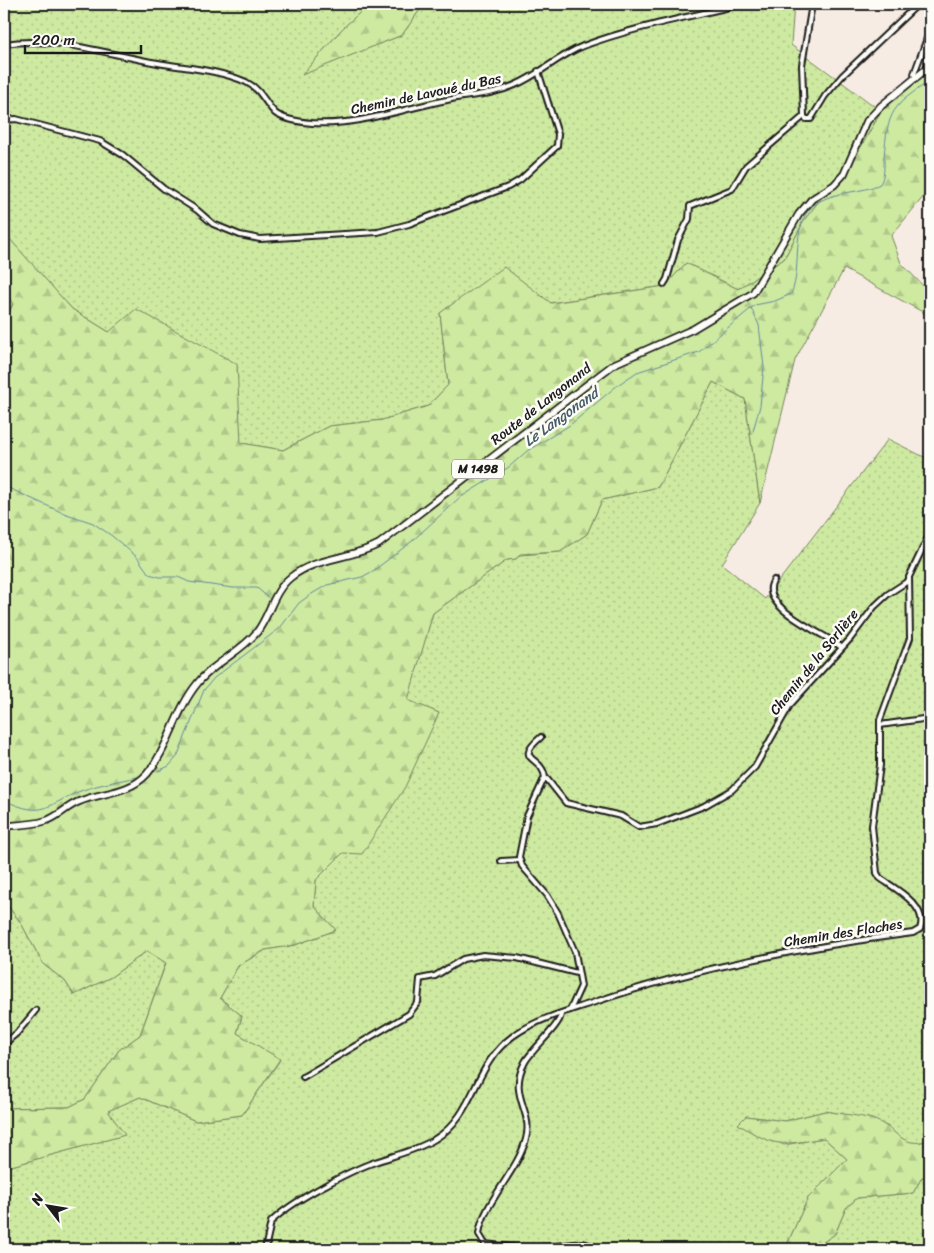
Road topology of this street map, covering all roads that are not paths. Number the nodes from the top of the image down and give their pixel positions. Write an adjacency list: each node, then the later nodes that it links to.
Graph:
1 (742, 4): 7 (street, Chemin de Lavoué du Bas)
2 (812, 4): 9 (street)
3 (918, 4): 9 (street)
4 (930, 30): 8 (street)
5 (4, 44): 7 (street, Chemin de Lavoué du Bas)
6 (930, 66): 8 (main road, Route de Langonand / M 1498)
7 (538, 71): 10 (street)
8 (916, 80): 20 (main road, Route de Langonand / M 1498)
9 (804, 116): 11 (street)
10 (4, 120)
11 (664, 284)
12 (930, 533): 14 (street)
13 (774, 580): 15 (street)
14 (908, 581): 15 (street, Chemin de la Sorlière); 17 (street, Chemin des Flaches)
15 (841, 647): 19 (street, Chemin de la Sorlière)
16 (930, 718): 17 (street)
17 (880, 725): 25 (street, Chemin des Flaches)
18 (541, 737): 19 (street, Chemin de la Sorlière)
19 (545, 778): 21 (street)
20 (4, 826)
21 (520, 860): 22 (street); 23 (street)
22 (501, 861)
23 (577, 973): 25 (street); 28 (street)
24 (36, 1010): 27 (street)
25 (570, 1010): 26 (street, Chemin des Flaches)
26 (561, 1014): 29 (street, Chemin des Flaches); 30 (street)
27 (4, 1044)
28 (303, 1077)
29 (265, 1249)
30 (602, 1249)

